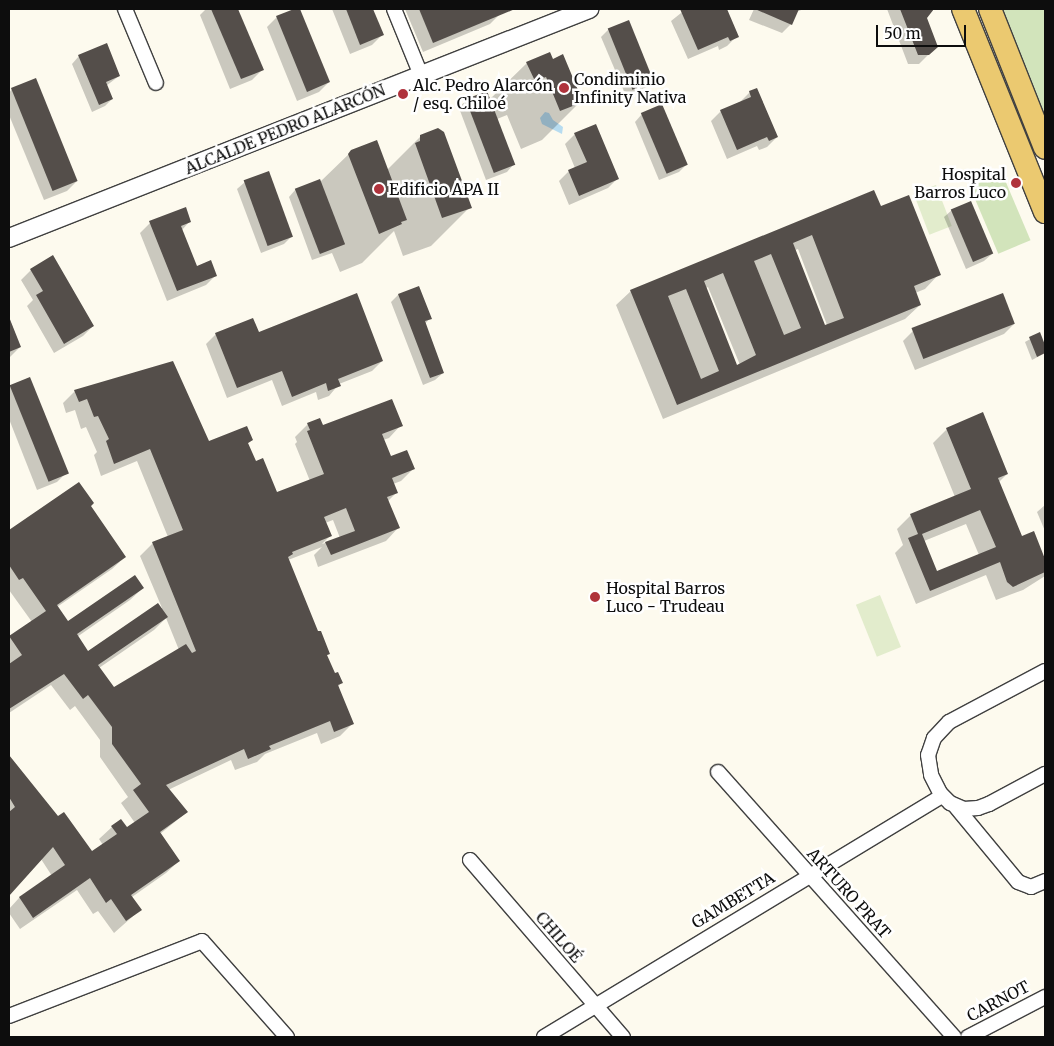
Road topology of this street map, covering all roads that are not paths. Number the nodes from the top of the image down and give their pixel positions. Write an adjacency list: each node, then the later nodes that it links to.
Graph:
1 (125, 9): 7 (street)
2 (394, 9): 6 (street)
3 (589, 9): 6 (street, ALCALDE PEDRO ALARCÓN)
4 (963, 9): 9 (main road)
5 (990, 9): 8 (main road)
6 (421, 75): 12 (street, ALCALDE PEDRO ALARCÓN)
7 (156, 83)
8 (1029, 108): 9 (main road); 10 (main road)
9 (1006, 118): 11 (main road)
10 (1045, 148)
11 (1045, 212)
12 (9, 238)
13 (1045, 671): 16 (street)
14 (718, 772): 19 (street, ARTURO PRAT)
15 (1045, 774): 17 (street)
16 (942, 796): 17 (street); 19 (street, GAMBETTA)
17 (956, 806): 20 (street)
18 (470, 860): 22 (street, CHILOÉ)
19 (809, 874): 22 (street, GAMBETTA); 27 (street, ARTURO PRAT)
20 (1045, 882)
21 (1045, 997): 28 (street, CARNOT)
22 (595, 1006): 25 (street, GAMBETTA); 26 (street, CHILOÉ)
23 (9, 1016): 24 (street)
24 (287, 1037)
25 (544, 1037)
26 (623, 1037)
27 (954, 1037)
28 (968, 1037)

